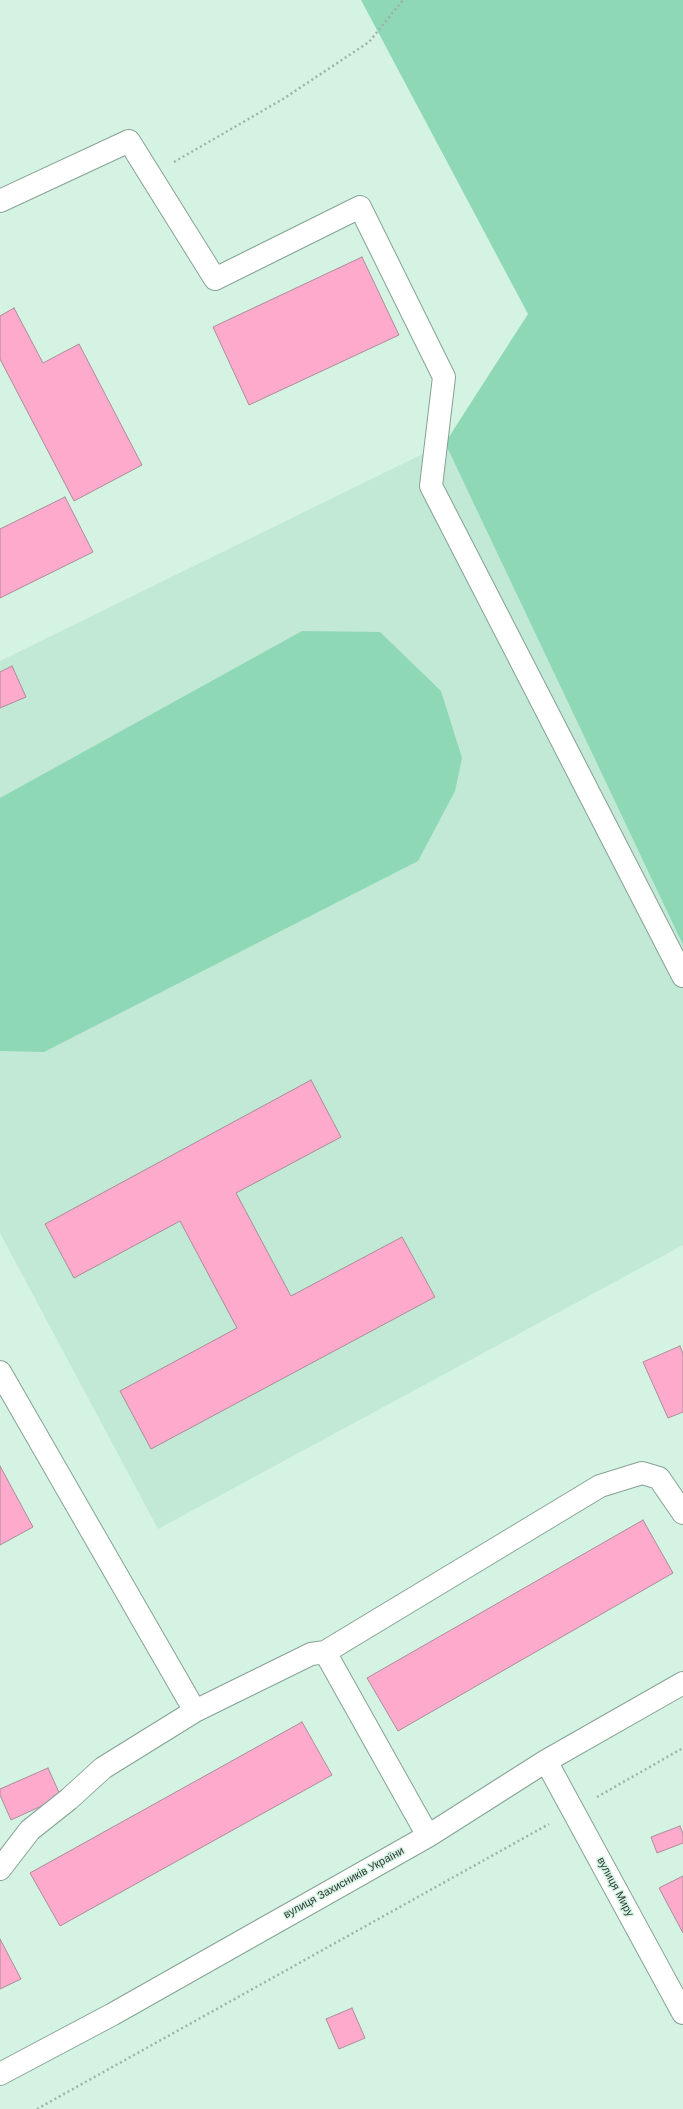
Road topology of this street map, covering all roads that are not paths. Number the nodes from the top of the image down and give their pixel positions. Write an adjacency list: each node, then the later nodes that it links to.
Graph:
1 (0, 201): 2 (street)
2 (683, 976)
3 (0, 1372): 7 (street)
4 (683, 1513): 5 (street)
5 (325, 1652): 7 (street); 9 (street)
6 (683, 1683): 8 (street, вулиця Захисників України)
7 (196, 1711): 10 (street)
8 (546, 1761): 9 (street, вулиця Захисників України); 11 (street, вулиця Миру)
9 (428, 1836): 12 (street, вулиця Захисників України)
10 (0, 1869)
11 (683, 2013)
12 (0, 2074)

